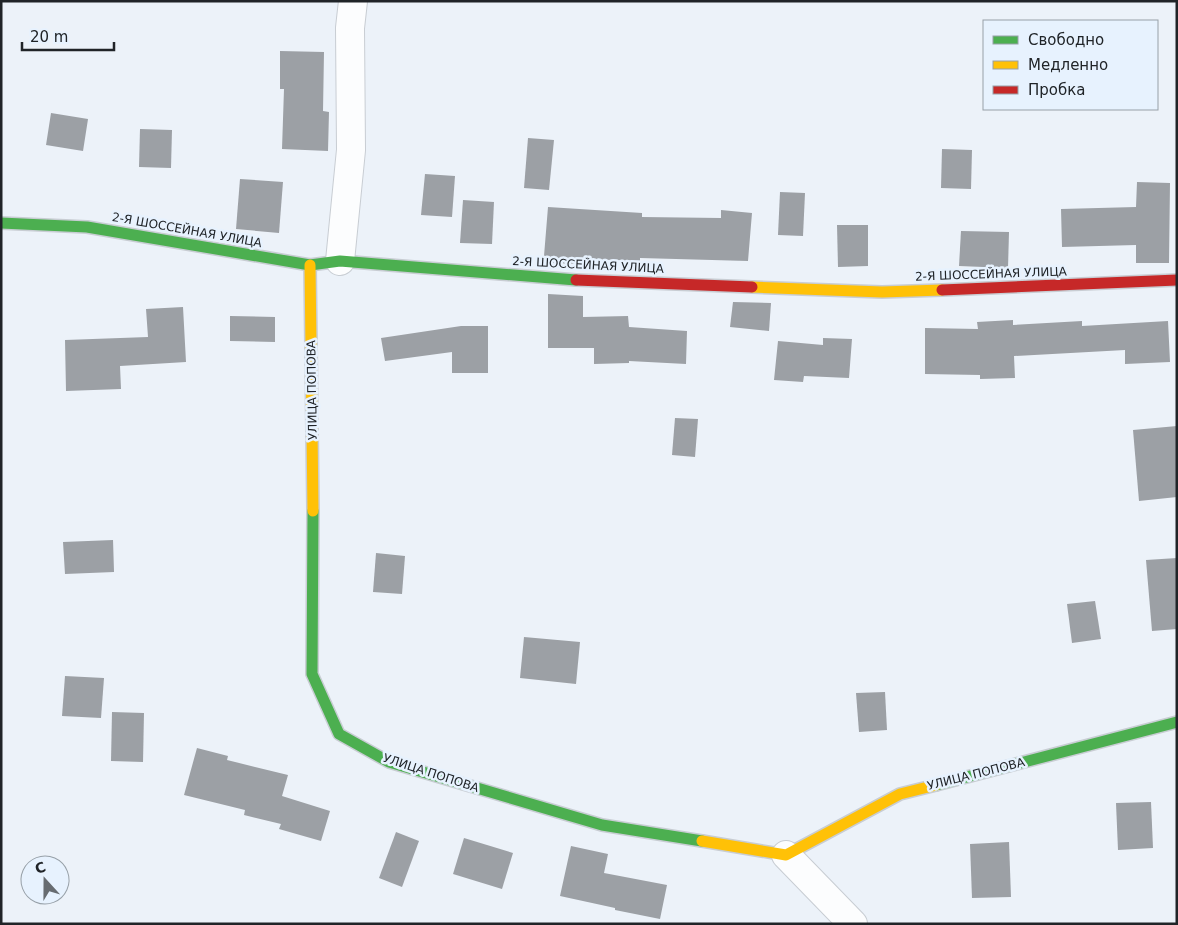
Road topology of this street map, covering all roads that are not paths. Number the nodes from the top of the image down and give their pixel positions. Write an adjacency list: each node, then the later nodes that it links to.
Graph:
1 (354, 1): 3 (street)
2 (1, 223): 4 (street, 2-Я ШОССЕЙНАЯ УЛИЦА)
3 (340, 261): 4 (street, 2-Я ШОССЕЙНАЯ УЛИЦА); 5 (street, 2-Я ШОССЕЙНАЯ УЛИЦА)
4 (310, 265): 7 (street, УЛИЦА ПОПОВА)
5 (1177, 280)
6 (1177, 722): 7 (street, УЛИЦА ПОПОВА)
7 (786, 855): 8 (street)
8 (853, 924)

